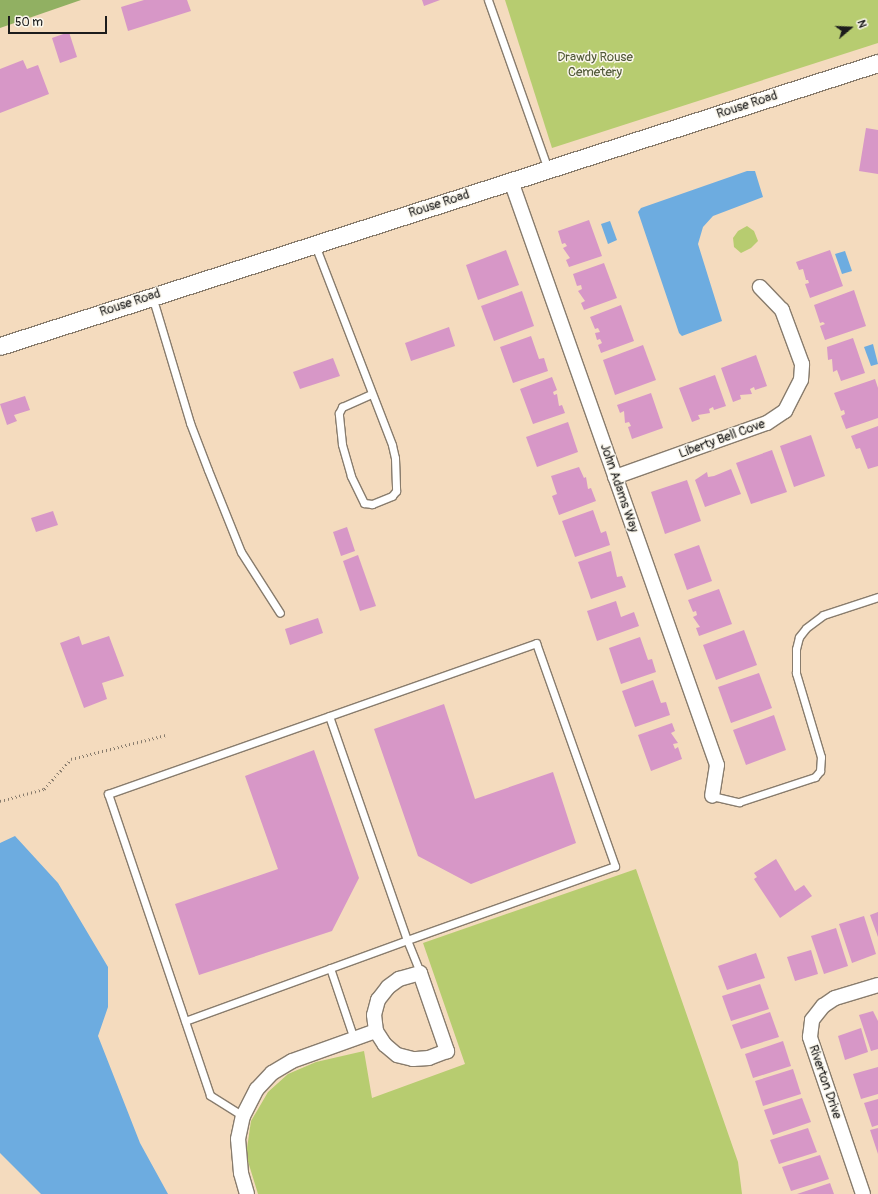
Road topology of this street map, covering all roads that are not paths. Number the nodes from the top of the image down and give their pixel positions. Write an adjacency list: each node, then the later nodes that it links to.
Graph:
1 (488, 0): 3 (lane)
2 (878, 63): 3 (street, Rouse Road)
3 (548, 169): 4 (street, Rouse Road)
4 (511, 181): 5 (street, Rouse Road); 10 (street, John Adams Way)
5 (315, 244): 7 (street, Rouse Road); 9 (lane)
6 (760, 287): 10 (street, Liberty Bell Cove)
7 (152, 296): 8 (street, Rouse Road); 12 (lane)
8 (0, 346)
9 (372, 394): 9 (lane)
10 (615, 477): 14 (street, John Adams Way)
11 (878, 597): 14 (lane)
12 (280, 613)
13 (329, 716): 15 (lane); 15 (lane); 19 (lane)
14 (712, 796)
15 (407, 940): 16 (lane); 17 (lane)
16 (330, 968): 19 (lane); 21 (lane)
17 (420, 973): 20 (street); 20 (street)
18 (878, 985): 24 (street, Riverton Drive)
19 (185, 1022): 22 (lane)
20 (376, 1031): 21 (street)
21 (354, 1039): 22 (street)
22 (243, 1116): 23 (street)
23 (247, 1194)
24 (863, 1194)

